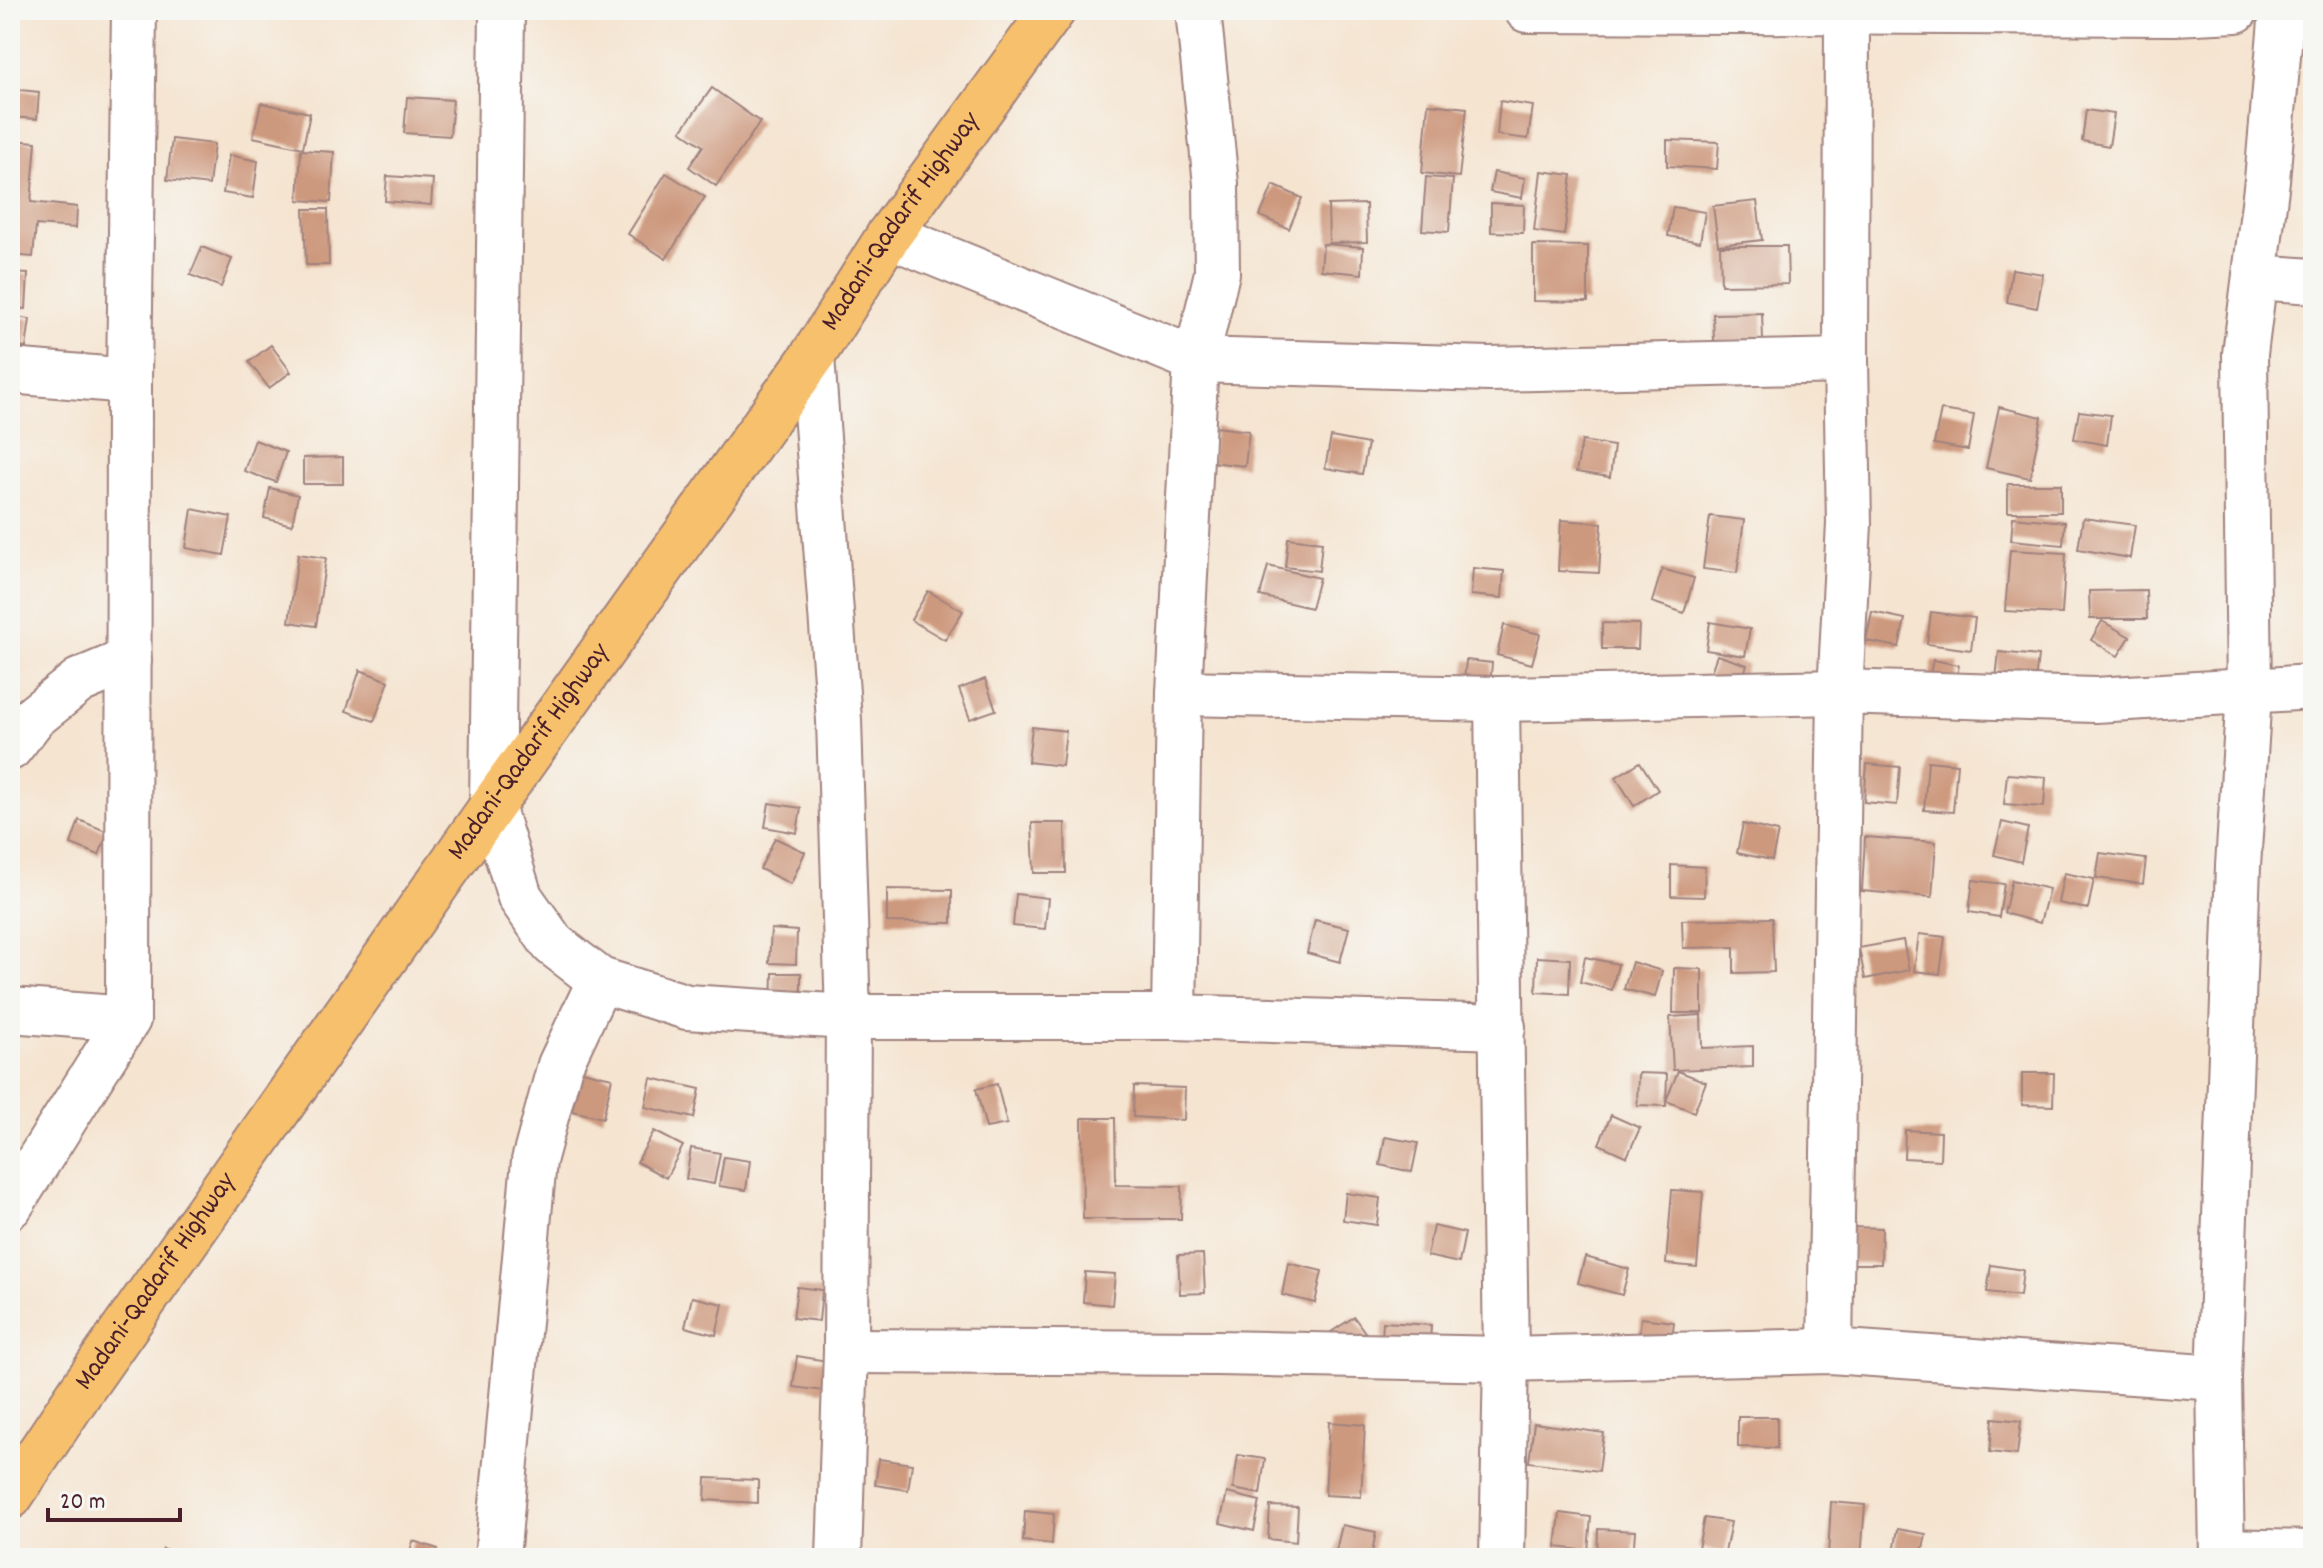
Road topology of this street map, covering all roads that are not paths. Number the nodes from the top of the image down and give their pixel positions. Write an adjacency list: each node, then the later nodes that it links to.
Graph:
1 (134, 10): 16 (street)
2 (502, 10): 24 (street)
3 (1053, 10): 9 (highway, Madani-Qadarif Highway)
4 (1198, 10): 13 (street)
5 (1527, 10): 8 (street)
6 (2236, 10): 8 (street)
7 (2282, 10): 10 (street)
8 (1847, 12): 14 (street)
9 (889, 235): 12 (highway, Madani-Qadarif Highway); 13 (street)
10 (2255, 277): 11 (street); 21 (street)
11 (2313, 281)
12 (812, 357): 24 (highway, Madani-Qadarif Highway); 27 (street)
13 (1196, 360): 14 (street); 20 (street)
14 (1846, 361): 19 (street)
15 (16, 378): 16 (street)
16 (129, 381): 17 (street)
17 (129, 660): 23 (street); 29 (street)
18 (2313, 687): 21 (street)
19 (1840, 692): 21 (street); 22 (street); 33 (street)
20 (1179, 693): 22 (street); 28 (street)
21 (2249, 693): 35 (street)
22 (1497, 699): 30 (street)
23 (10, 748)
24 (492, 806): 25 (street); 36 (highway, Madani-Qadarif Highway)
25 (600, 980): 27 (street); 39 (street)
26 (10, 1010): 29 (street)
27 (848, 1017): 28 (street); 32 (street)
28 (1174, 1017): 30 (street)
29 (128, 1019): 31 (street)
30 (1503, 1027): 34 (street)
31 (10, 1206)
32 (846, 1351): 34 (street); 40 (street)
33 (1830, 1351): 34 (street); 35 (street)
34 (1506, 1359): 41 (street)
35 (2219, 1378): 38 (street)
36 (10, 1497)
37 (2313, 1553): 38 (street)
38 (2222, 1554)
39 (497, 1558)
40 (839, 1558)
41 (1502, 1558)

